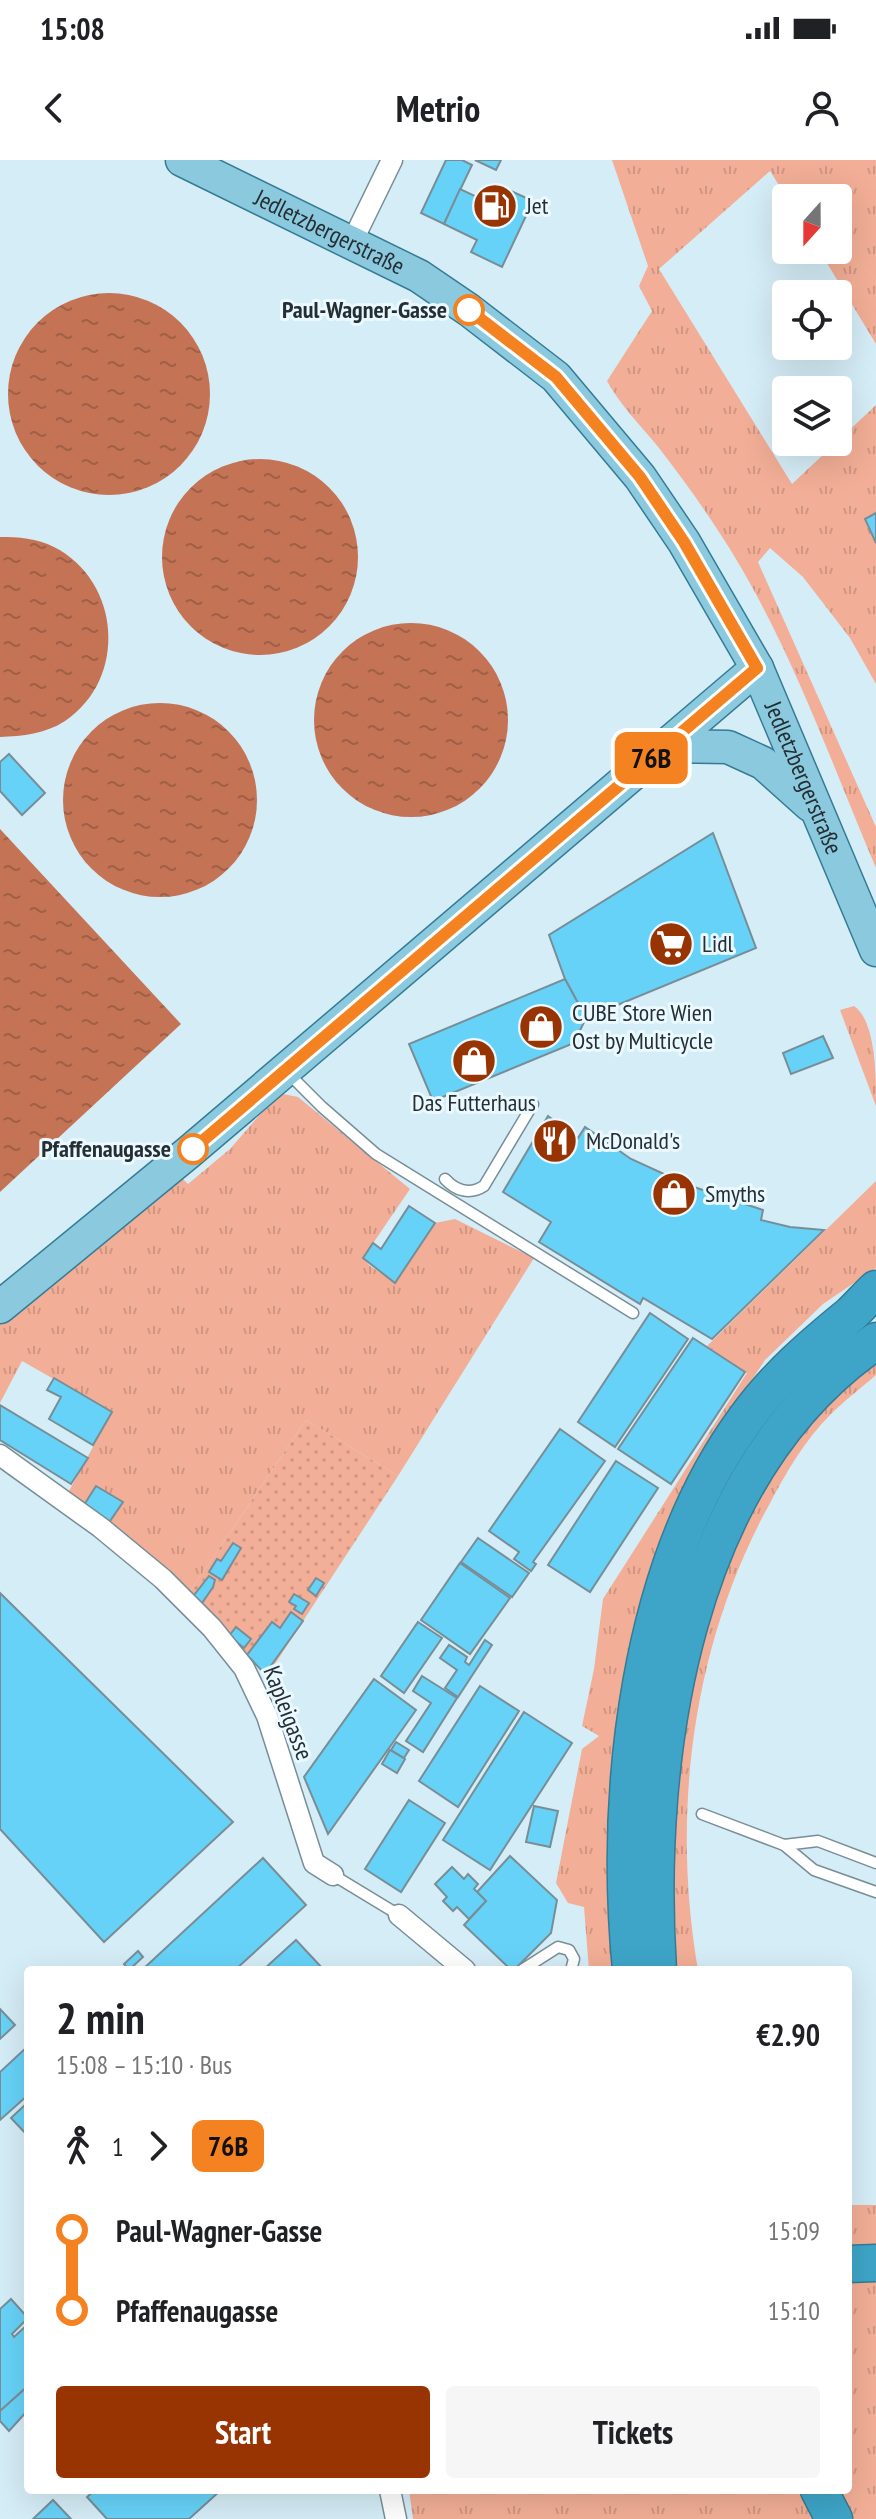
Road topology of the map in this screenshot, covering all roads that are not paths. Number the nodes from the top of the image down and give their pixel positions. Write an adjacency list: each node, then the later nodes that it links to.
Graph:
1 (182, 160): 3 (main road, Jedletzbergerstraße)
2 (392, 160): 3 (street)
3 (351, 244): 4 (main road, Jedletzbergerstraße)
4 (757, 668): 5 (main road); 6 (main road, Jedletzbergerstraße)
5 (665, 746): 6 (main road); 8 (main road)
6 (818, 812): 7 (main road, Jedletzbergerstraße)
7 (876, 950)
8 (285, 1070): 12 (main road); 13 (lane)
9 (533, 1104): 10 (lane)
10 (445, 1179)
11 (869, 1300): 25 (highway)
12 (0, 1307)
13 (633, 1313)
14 (876, 1341): 26 (highway)
15 (0, 1455): 19 (street, Kapleigasse)
16 (702, 1814): 17 (lane)
17 (784, 1845): 18 (lane); 20 (lane)
18 (876, 1863)
19 (333, 1875): 21 (lane, Kapleigasse)
20 (876, 1892)
21 (399, 1915): 22 (street, Kapleigasse)
22 (460, 1966)
23 (528, 1966): 24 (lane)
24 (572, 1966)
25 (631, 1966)
26 (658, 1966)
27 (876, 2263): 28 (highway)
28 (852, 2264)
29 (391, 2494): 31 (street)
30 (821, 2494): 32 (highway)
31 (396, 2519)
32 (834, 2519)

